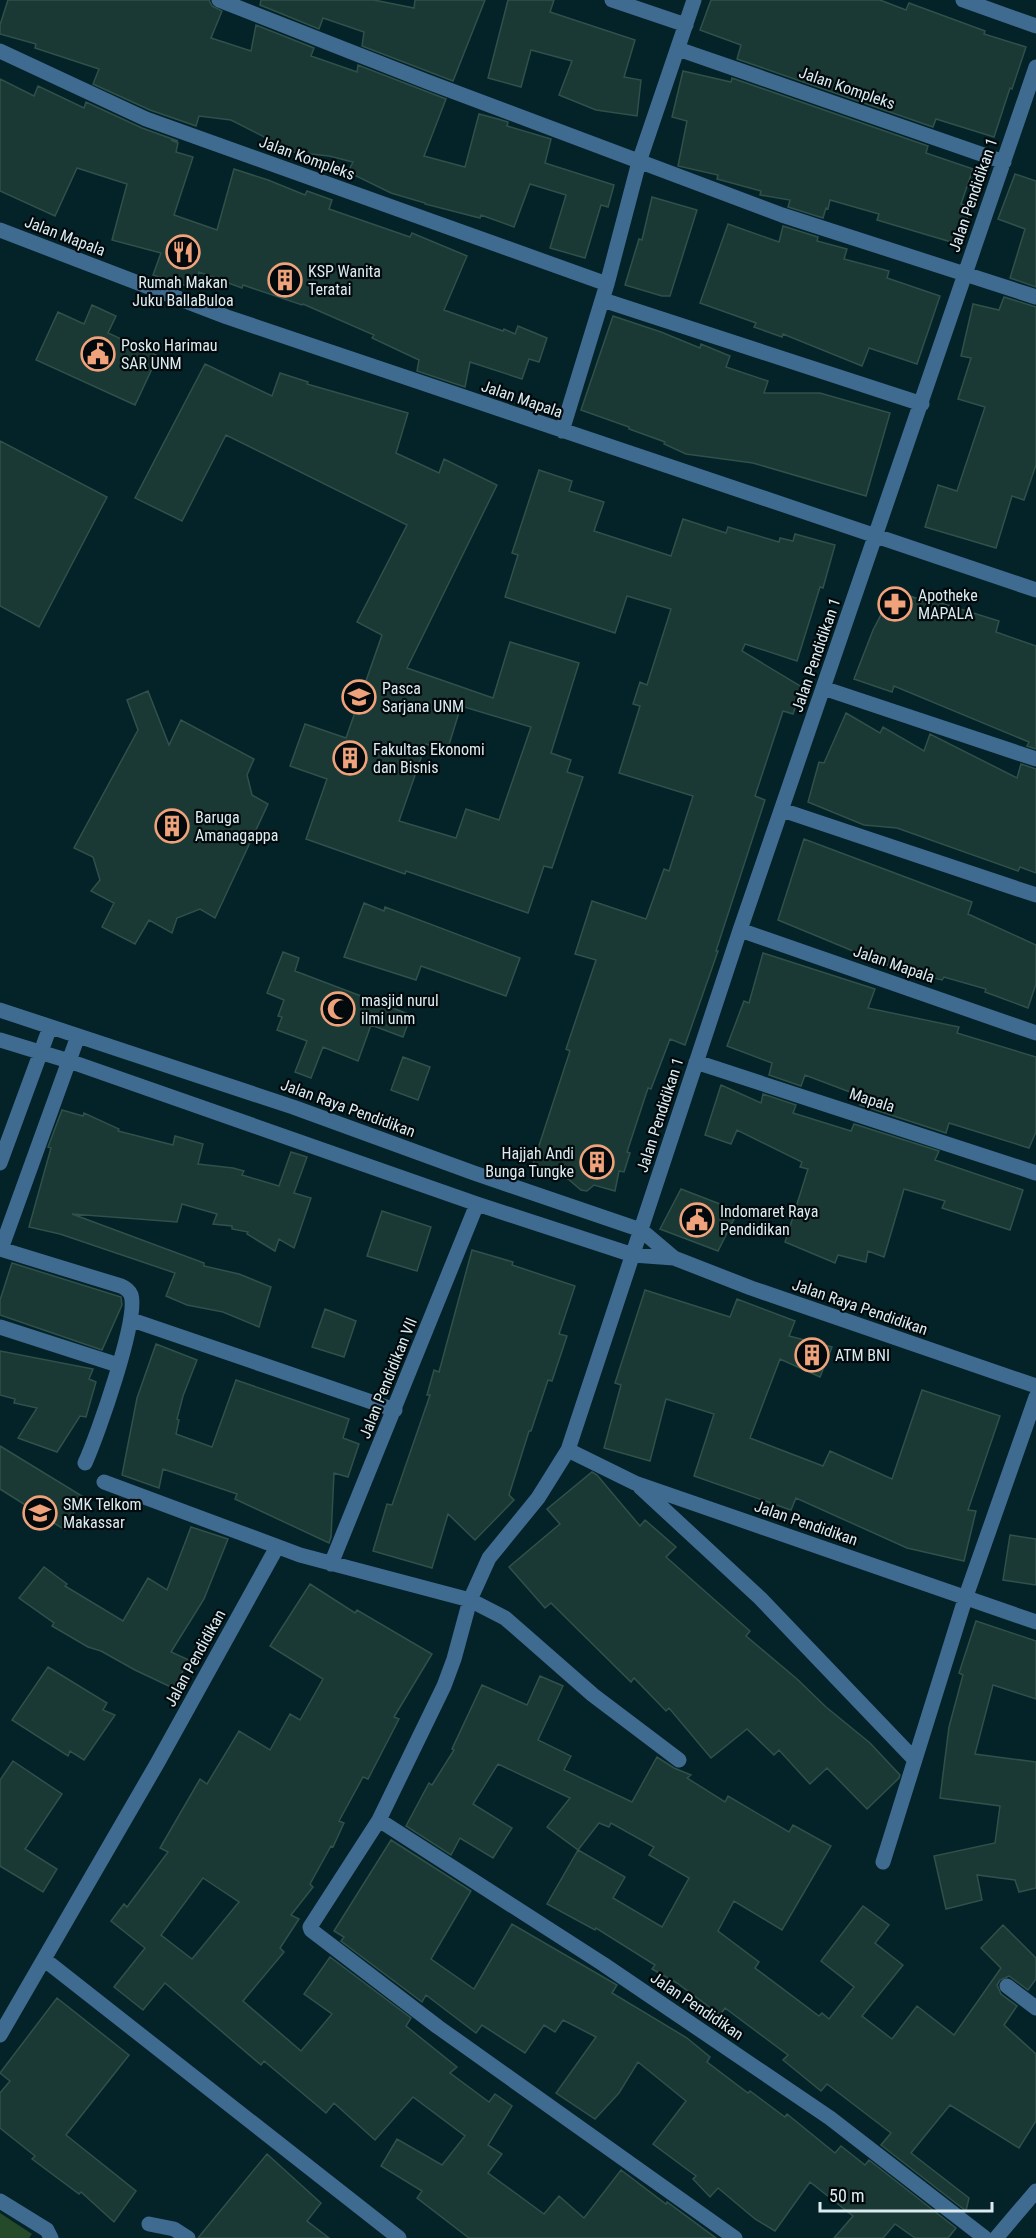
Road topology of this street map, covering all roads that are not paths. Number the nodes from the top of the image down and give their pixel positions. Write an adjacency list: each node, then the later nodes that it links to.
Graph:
1 (219, 0): 10 (street)
2 (612, 0): 5 (street)
3 (694, 0): 5 (street)
4 (963, 0): 6 (street)
5 (686, 25): 7 (street)
6 (1036, 26)
7 (678, 49): 10 (street); 11 (street, Jalan Kompleks)
8 (0, 51): 14 (street, Jalan Kompleks)
9 (1036, 68): 11 (street, Jalan Pendidikan 1)
10 (639, 162): 13 (street); 14 (street)
11 (1004, 162): 13 (street, Jalan Pendidikan 1)
12 (0, 230): 18 (street, Jalan Mapala)
13 (966, 273): 15 (street); 17 (street, Jalan Pendidikan 1)
14 (608, 284): 16 (street)
15 (1036, 297)
16 (603, 300): 17 (street); 18 (street)
17 (922, 404): 19 (street, Jalan Pendidikan 1)
18 (562, 431): 19 (street, Jalan Mapala)
19 (876, 536): 20 (street, Jalan Mapala); 21 (street, Jalan Pendidikan 1)
20 (1036, 590)
21 (823, 688): 22 (street); 23 (street, Jalan Pendidikan 1)
22 (1036, 759)
23 (782, 810): 24 (street); 25 (street, Jalan Pendidikan 1)
24 (1036, 895)
25 (740, 930): 28 (street, Jalan Mapala); 33 (street, Jalan Pendidikan 1)
26 (0, 1010): 27 (street, Jalan Raya Pendidikan)
27 (50, 1027): 29 (street, Jalan Raya Pendidikan); 31 (street)
28 (1036, 1032)
29 (78, 1036): 32 (street); 37 (street, Jalan Raya Pendidikan)
30 (0, 1040): 31 (street, Jalan Raya Pendidikan)
31 (40, 1052): 32 (street, Jalan Raya Pendidikan); 34 (street)
32 (69, 1061): 36 (street, Jalan Raya Pendidikan); 38 (street)
33 (696, 1062): 35 (street, Mapala); 37 (street, Jalan Pendidikan 1)
34 (0, 1162)
35 (1036, 1173)
36 (477, 1204): 39 (street, Jalan Raya Pendidikan); 46 (street, Jalan Pendidikan VII)
37 (641, 1230): 39 (street, Jalan Pendidikan 1); 40 (street, Jalan Raya Pendidikan)
38 (1, 1249): 41 (street)
39 (633, 1255): 40 (street, Jalan Raya Pendidikan); 47 (street)
40 (674, 1258): 44 (street, Jalan Raya Pendidikan)
41 (132, 1320): 43 (street); 46 (street)
42 (0, 1327): 43 (street)
43 (118, 1365): 48 (street)
44 (1036, 1386)
45 (1036, 1397): 53 (street)
46 (395, 1410): 52 (street, Jalan Pendidikan VII)
47 (568, 1450): 50 (street, Jalan Pendidikan); 54 (street)
48 (85, 1463)
49 (104, 1482): 51 (street)
50 (635, 1483): 53 (street, Jalan Pendidikan); 57 (street)
51 (277, 1547): 52 (street); 60 (street, Jalan Pendidikan)
52 (331, 1564): 54 (street)
53 (966, 1596): 55 (street, Jalan Pendidikan); 57 (street)
54 (470, 1600): 56 (street); 58 (street)
55 (1036, 1622)
56 (679, 1760)
57 (915, 1760): 59 (street)
58 (379, 1820): 70 (street); 71 (street, Jalan Pendidikan)
59 (883, 1862)
60 (45, 1960): 63 (street, Jalan Pendidikan); 69 (street)
61 (1007, 1986): 62 (street)
62 (1036, 2008)
63 (0, 2035)
64 (1036, 2191): 72 (street)
65 (0, 2201): 67 (street)
66 (149, 2224): 68 (street)
67 (51, 2238)
68 (188, 2238)
69 (399, 2238)
70 (735, 2238)
71 (985, 2238)
72 (996, 2238)

